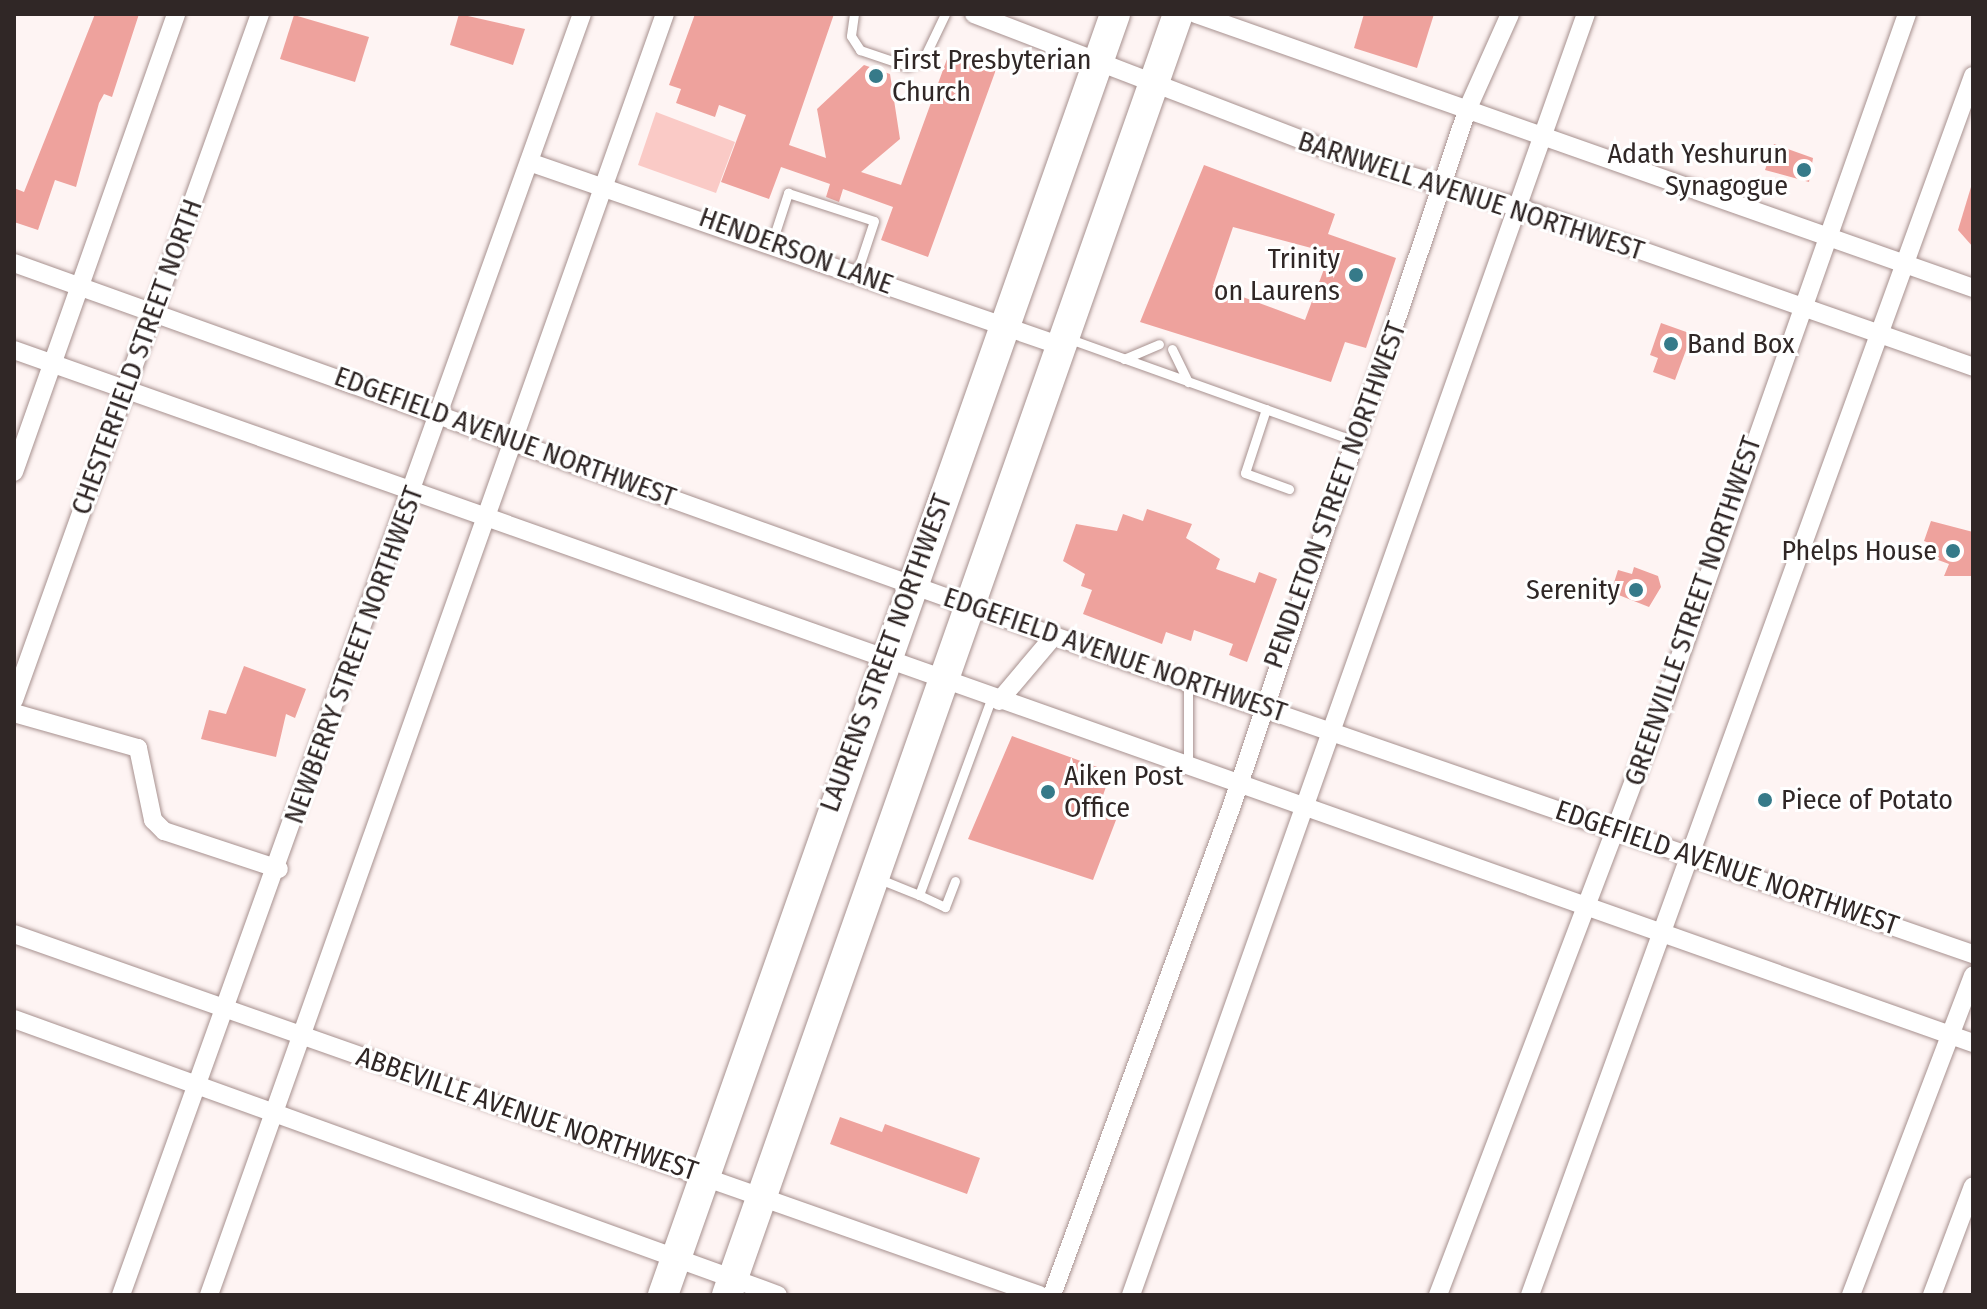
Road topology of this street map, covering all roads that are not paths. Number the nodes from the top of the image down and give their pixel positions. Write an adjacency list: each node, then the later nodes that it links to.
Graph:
1 (176, 14): 28 (street)
2 (260, 14): 31 (street, CHESTERFIELD STREET NORTH)
3 (582, 14): 19 (street, NEWBERRY STREET NORTHWEST)
4 (665, 14): 20 (street)
5 (854, 14): 6 (lane)
6 (945, 14)
7 (974, 14): 14 (street, BARNWELL AVENUE NORTHWEST)
8 (1115, 14): 14 (main road, LAURENS STREET NORTHWEST)
9 (1178, 14): 16 (main road)
10 (1196, 14): 17 (street)
11 (1510, 14): 17 (street, PENDLETON STREET NORTHWEST)
12 (1586, 14): 18 (street)
13 (1907, 14): 23 (street, GREENVILLE STREET NORTHWEST)
14 (1096, 61): 16 (street, BARNWELL AVENUE NORTHWEST); 32 (main road, LAURENS STREET NORTHWEST)
15 (1973, 76): 26 (street)
16 (1153, 84): 21 (street, BARNWELL AVENUE NORTHWEST); 34 (main road)
17 (1468, 108): 18 (street); 21 (street, PENDLETON STREET NORTHWEST)
18 (1543, 133): 22 (street); 23 (street)
19 (529, 162): 20 (street, HENDERSON LANE); 44 (street, NEWBERRY STREET NORTHWEST)
20 (607, 184): 24 (street, HENDERSON LANE); 45 (street)
21 (1443, 184): 22 (street, BARNWELL AVENUE NORTHWEST); 46 (street, PENDLETON STREET NORTHWEST)
22 (1520, 208): 30 (street, BARNWELL AVENUE NORTHWEST); 61 (street)
23 (1826, 236): 26 (street); 30 (street, GREENVILLE STREET NORTHWEST)
24 (772, 242): 27 (street, HENDERSON LANE); 27 (lane)
25 (14, 263): 28 (street, EDGEFIELD AVENUE NORTHWEST)
26 (1904, 263): 29 (street); 33 (street)
27 (857, 272): 32 (street, HENDERSON LANE)
28 (78, 286): 31 (street, EDGEFIELD AVENUE NORTHWEST); 39 (street)
29 (1973, 288)
30 (1800, 309): 33 (street, BARNWELL AVENUE NORTHWEST); 65 (street, GREENVILLE STREET NORTHWEST)
31 (154, 312): 42 (street, CHESTERFIELD STREET NORTH); 44 (street, EDGEFIELD AVENUE NORTHWEST)
32 (1004, 326): 34 (street, HENDERSON LANE); 51 (main road, LAURENS STREET NORTHWEST)
33 (1876, 334): 40 (street, BARNWELL AVENUE NORTHWEST); 66 (street)
34 (1062, 342): 38 (lane); 52 (main road)
35 (1159, 344): 38 (lane)
36 (1172, 349): 41 (lane)
37 (14, 350): 39 (street)
38 (1124, 359): 41 (lane)
39 (52, 363): 42 (street); 47 (street)
40 (1973, 367)
41 (1188, 382): 43 (lane)
42 (126, 390): 48 (street); 57 (street, CHESTERFIELD STREET NORTH)
43 (1266, 409): 46 (lane); 49 (lane)
44 (438, 414): 45 (street, EDGEFIELD AVENUE NORTHWEST); 48 (street, NEWBERRY STREET NORTHWEST)
45 (514, 440): 50 (street); 51 (street, EDGEFIELD AVENUE NORTHWEST)
46 (1354, 441): 59 (street, PENDLETON STREET NORTHWEST)
47 (14, 472)
48 (414, 489): 50 (street); 67 (street, NEWBERRY STREET NORTHWEST)
49 (1289, 489)
50 (486, 514): 54 (street); 78 (street)
51 (912, 584): 52 (street, EDGEFIELD AVENUE NORTHWEST); 54 (main road, LAURENS STREET NORTHWEST)
52 (970, 603): 53 (street, EDGEFIELD AVENUE NORTHWEST); 55 (main road)
53 (1054, 636): 56 (street, EDGEFIELD AVENUE NORTHWEST); 58 (street)
54 (883, 660): 55 (street); 83 (main road, LAURENS STREET NORTHWEST)
55 (941, 682): 58 (street); 68 (main road)
56 (1188, 683): 59 (street, EDGEFIELD AVENUE NORTHWEST); 62 (lane)
57 (14, 700)
58 (995, 700): 62 (street); 70 (lane)
59 (1260, 706): 61 (street, EDGEFIELD AVENUE NORTHWEST); 63 (street, PENDLETON STREET NORTHWEST)
60 (14, 713): 67 (street)
61 (1332, 731): 64 (street); 65 (street, EDGEFIELD AVENUE NORTHWEST)
62 (1188, 769): 63 (street)
63 (1235, 786): 64 (street); 93 (street, PENDLETON STREET NORTHWEST)
64 (1306, 810): 71 (street); 94 (street)
65 (1616, 830): 66 (street, EDGEFIELD AVENUE NORTHWEST); 71 (street, GREENVILLE STREET NORTHWEST)
66 (1689, 855): 73 (street); 74 (street, EDGEFIELD AVENUE NORTHWEST)
67 (279, 869): 76 (street, NEWBERRY STREET NORTHWEST)
68 (873, 876): 70 (lane); 85 (main road)
69 (955, 881): 70 (lane)
70 (919, 895)
71 (1586, 907): 73 (street); 95 (street, GREENVILLE STREET NORTHWEST)
72 (14, 934): 76 (street, ABBEVILLE AVENUE NORTHWEST)
73 (1665, 934): 79 (street); 96 (street)
74 (1973, 954)
75 (1973, 975): 79 (street)
76 (226, 1009): 78 (street, ABBEVILLE AVENUE NORTHWEST); 81 (street, NEWBERRY STREET NORTHWEST)
77 (14, 1019): 81 (street)
78 (304, 1036): 82 (street); 83 (street, ABBEVILLE AVENUE NORTHWEST)
79 (1952, 1036): 80 (street); 97 (street)
80 (1973, 1043)
81 (196, 1082): 82 (street); 88 (street, NEWBERRY STREET NORTHWEST)
82 (277, 1110): 86 (street); 89 (street)
83 (705, 1175): 85 (street, ABBEVILLE AVENUE NORTHWEST); 86 (main road, LAURENS STREET NORTHWEST)
84 (1973, 1186): 98 (street)
85 (760, 1200): 87 (main road); 92 (street, ABBEVILLE AVENUE NORTHWEST)
86 (678, 1255): 87 (street); 90 (main road, LAURENS STREET NORTHWEST)
87 (730, 1286): 91 (street)
88 (121, 1295)
89 (209, 1295)
90 (663, 1295)
91 (778, 1295)
92 (1039, 1295)
93 (1052, 1295)
94 (1131, 1295)
95 (1438, 1295)
96 (1530, 1295)
97 (1851, 1295)
98 (1932, 1295)

